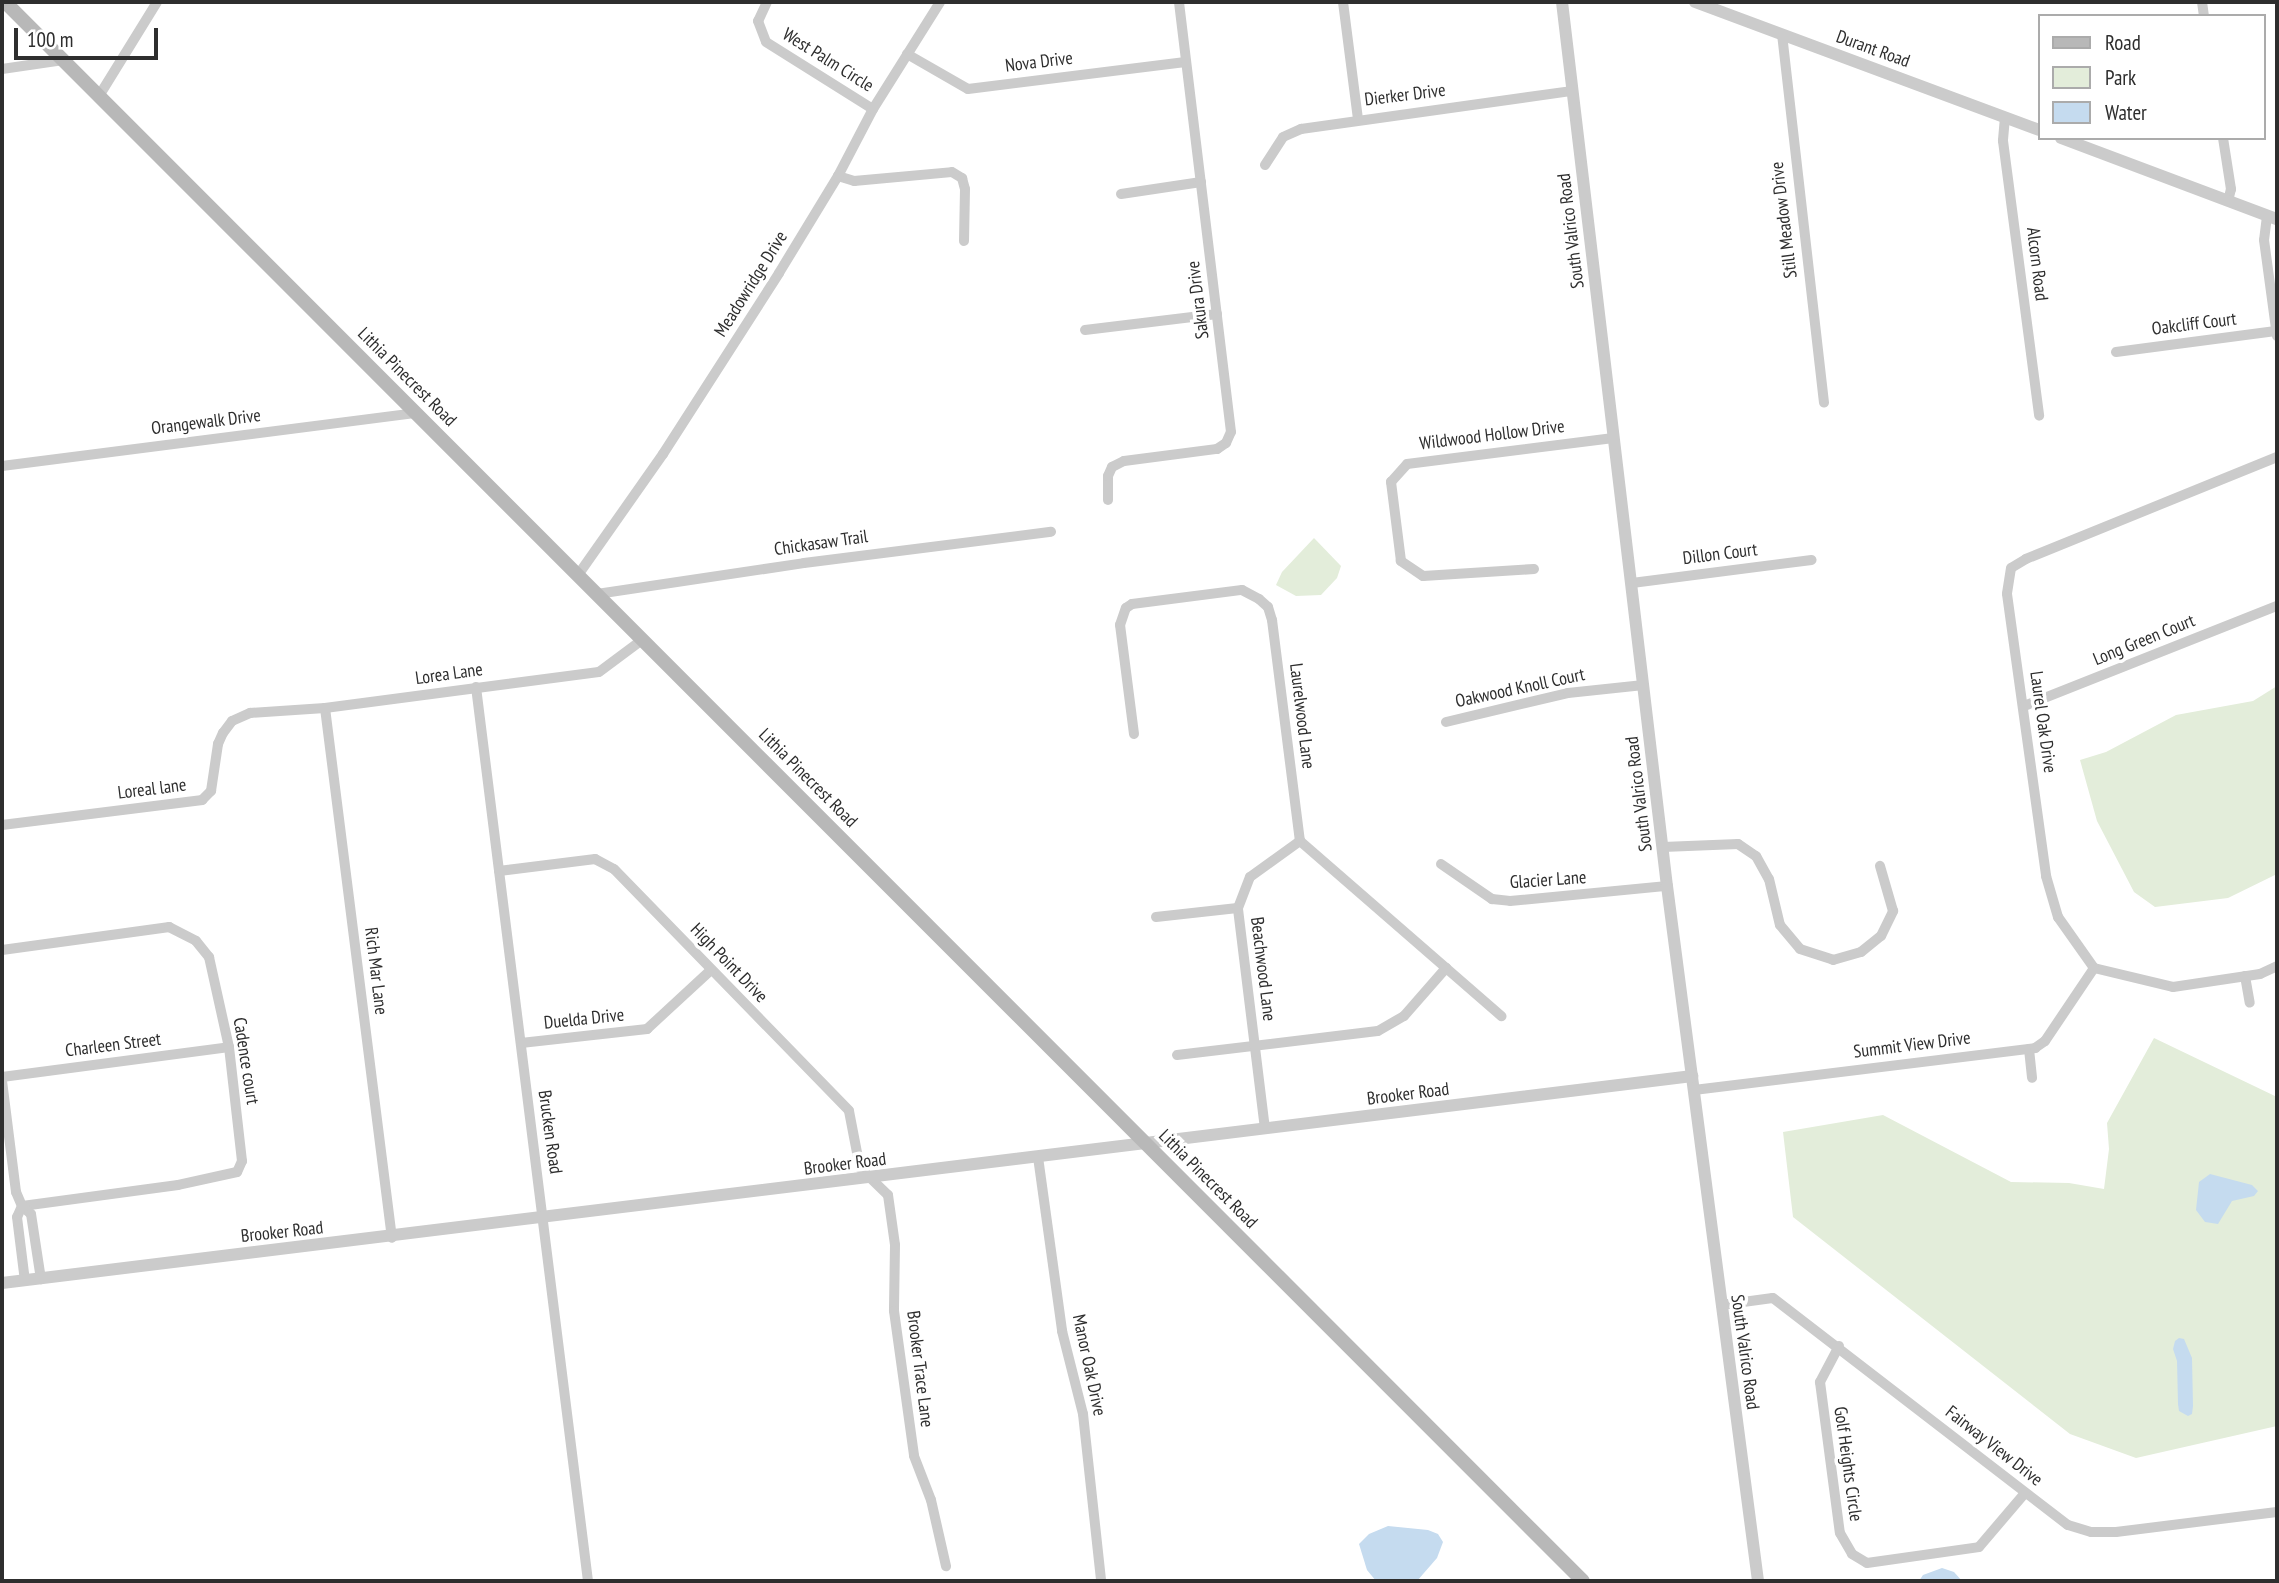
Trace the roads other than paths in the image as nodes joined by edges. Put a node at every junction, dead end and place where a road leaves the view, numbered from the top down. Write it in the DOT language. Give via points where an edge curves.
graph roads {
  1 [pos="5,2"];
  2 [pos="157,2"];
  3 [pos="767,2"];
  4 [pos="940,2"];
  5 [pos="1179,2"];
  6 [pos="1343,2"];
  7 [pos="1562,2"];
  8 [pos="1695,2"];
  9 [pos="1782,34"];
  10 [pos="907,54"];
  11 [pos="63,61"];
  12 [pos="1185,62"];
  13 [pos="2,69"];
  14 [pos="1572,91"];
  15 [pos="99,96"];
  16 [pos="873,109"];
  17 [pos="2006,117"];
  18 [pos="1358,119"];
  19 [pos="2038,130"];
  20 [pos="2066,140"];
  21 [pos="2223,140"];
  22 [pos="1265,164"];
  23 [pos="838,176"];
  24 [pos="1201,182"];
  25 [pos="1121,194"];
  26 [pos="2228,201"];
  27 [pos="2272,218"];
  28 [pos="964,241"];
  29 [pos="1217,314"];
  30 [pos="1085,330"];
  31 [pos="2276,331"];
  32 [pos="2277,336"];
  33 [pos="2116,352"];
  34 [pos="1824,403"];
  35 [pos="415,412"];
  36 [pos="2039,416"];
  37 [pos="1613,438"];
  38 [pos="2277,457"];
  39 [pos="2,466"];
  40 [pos="1108,500"];
  41 [pos="1051,532"];
  42 [pos="1812,561"];
  43 [pos="1534,569"];
  44 [pos="578,575"];
  45 [pos="1632,583"];
  46 [pos="597,594"];
  47 [pos="2277,606"];
  48 [pos="642,640"];
  49 [pos="1644,685"];
  50 [pos="477,687"];
  51 [pos="2024,706"];
  52 [pos="325,708"];
  53 [pos="250,713"];
  54 [pos="1446,722"];
  55 [pos="1134,734"];
  56 [pos="2,825"];
  57 [pos="1300,841"];
  58 [pos="1663,847"];
  59 [pos="1441,864"];
  60 [pos="1880,866"];
  61 [pos="499,871"];
  62 [pos="1667,886"];
  63 [pos="1238,908"];
  64 [pos="1156,917"];
  65 [pos="2,950"];
  66 [pos="2277,966"];
  67 [pos="1446,968"];
  68 [pos="2094,968"];
  69 [pos="711,970"];
  70 [pos="2245,976"];
  71 [pos="2250,1003"];
  72 [pos="1501,1016"];
  73 [pos="521,1043"];
  74 [pos="229,1047"];
  75 [pos="1255,1047"];
  76 [pos="2029,1049"];
  77 [pos="1177,1055"];
  78 [pos="1692,1076"];
  79 [pos="2032,1078"];
  80 [pos="2,1079"];
  81 [pos="1694,1090"];
  82 [pos="1265,1129"];
  83 [pos="1146,1144"];
  84 [pos="1038,1157"];
  85 [pos="873,1178"];
  86 [pos="22,1206"];
  87 [pos="544,1219"];
  88 [pos="392,1238"];
  89 [pos="34,1239"];
  90 [pos="20,1241"];
  91 [pos="41,1279"];
  92 [pos="25,1281"];
  93 [pos="2,1283"];
  94 [pos="1721,1305"];
  95 [pos="1839,1346"];
  96 [pos="2025,1493"];
  97 [pos="2277,1512"];
  98 [pos="946,1566"];
  99 [pos="588,1581"];
  100 [pos="1101,1581"];
  101 [pos="1583,1581"];
  102 [pos="1758,1581"];
  1 -- 11 [label="main road, Lithia Pinecrest Road"];
  2 -- 15 [label="street"];
  3 -- 16 [label="street, West Palm Circle" via="758,21 766,42"];
  4 -- 10 [label="street, Meadowridge Drive"];
  5 -- 12 [label="street, Sakura Drive"];
  6 -- 18 [label="street, Dierker Drive"];
  7 -- 14 [label="street, South Valrico Road"];
  8 -- 9 [label="street, Durant Road"];
  9 -- 17 [label="street, Durant Road"];
  9 -- 34 [label="street, Still Meadow Drive"];
  10 -- 12 [label="street, Nova Drive" via="968,89"];
  10 -- 16 [label="street, Meadowridge Drive"];
  11 -- 13 [label="street"];
  11 -- 15 [label="main road, Lithia Pinecrest Road"];
  12 -- 24 [label="street, Sakura Drive"];
  14 -- 18 [label="street, Dierker Drive"];
  14 -- 37 [label="street, South Valrico Road"];
  15 -- 35 [label="main road, Lithia Pinecrest Road"];
  16 -- 23 [label="street, Meadowridge Drive"];
  17 -- 19 [label="street, Durant Road"];
  17 -- 36 [label="street, Alcorn Road" via="2003,141"];
  18 -- 22 [label="street" via="1301,129 1283,137"];
  20 -- 26 [label="street"];
  21 -- 26 [label="street" via="2231,189"];
  23 -- 28 [label="street" via="853,181 952,172 962,178 965,189"];
  23 -- 44 [label="street, Meadowridge Drive" via="663,454"];
  24 -- 25 [label="street"];
  24 -- 29 [label="street, Sakura Drive"];
  26 -- 27 [label="street"];
  27 -- 31 [label="street" via="2264,240"];
  29 -- 30 [label="street"];
  29 -- 40 [label="street, Sakura Drive" via="1231,432 1226,443 1217,449 1124,461 1112,467 1108,476"];
  31 -- 32 [label="street"];
  31 -- 33 [label="street, Oakcliff Court"];
  35 -- 39 [label="street, Orangewalk Drive"];
  35 -- 44 [label="main road, Lithia Pinecrest Road"];
  37 -- 43 [label="street, Wildwood Hollow Drive" via="1407,464 1391,482 1401,561 1423,576"];
  37 -- 45 [label="street, South Valrico Road"];
  38 -- 51 [label="street, Laurel Oak Drive" via="2011,568 2007,594"];
  41 -- 46 [label="street, Chickasaw Trail"];
  42 -- 45 [label="street, Dillon Court"];
  44 -- 46 [label="main road, Lithia Pinecrest Road"];
  45 -- 49 [label="street, South Valrico Road"];
  46 -- 48 [label="main road, Lithia Pinecrest Road"];
  47 -- 51 [label="street, Long Green Court"];
  48 -- 50 [label="street, Lorea Lane" via="599,672"];
  48 -- 83 [label="main road, Lithia Pinecrest Road"];
  49 -- 54 [label="street, Oakwood Knoll Court" via="1568,692"];
  49 -- 58 [label="street, South Valrico Road"];
  50 -- 52 [label="street, Lorea Lane"];
  50 -- 61 [label="street, Brucken Road"];
  51 -- 68 [label="street, Laurel Oak Drive" via="2046,876 2058,917"];
  52 -- 53 [label="street, Lorea Lane"];
  52 -- 88 [label="street, Rich Mar Lane"];
  53 -- 56 [label="street, Loreal lane" via="232,721 223,733 211,791 202,800"];
  55 -- 57 [label="street, Laurelwood Lane" via="1120,625 1126,608 1242,590 1254,596 1268,607 1272,620"];
  57 -- 63 [label="street, Beachwood Lane" via="1250,877"];
  57 -- 67 [label="street"];
  58 -- 60 [label="street" via="1738,844 1756,856 1769,879 1780,925 1800,949 1832,960 1861,952 1881,936 1894,911"];
  58 -- 62 [label="street, South Valrico Road"];
  59 -- 62 [label="street, Glacier Lane" via="1492,899 1510,901"];
  61 -- 69 [label="street, High Point Drive" via="595,859 614,869"];
  61 -- 73 [label="street, Brucken Road"];
  62 -- 78 [label="street, South Valrico Road"];
  63 -- 64 [label="street"];
  63 -- 75 [label="street, Beachwood Lane"];
  65 -- 74 [label="street, Cadence court" via="169,927 196,941 209,957"];
  66 -- 70 [label="street"];
  67 -- 72 [label="street"];
  67 -- 75 [label="street" via="1404,1016 1378,1031"];
  68 -- 70 [label="street" via="2173,986"];
  68 -- 76 [label="street" via="2045,1041"];
  69 -- 73 [label="street, Duelda Drive" via="647,1029"];
  69 -- 85 [label="street, High Point Drive" via="849,1111 860,1168"];
  70 -- 71 [label="street"];
  73 -- 87 [label="street, Brucken Road"];
  74 -- 80 [label="street, Charleen Street"];
  74 -- 86 [label="street, Cadence court" via="242,1161 237,1172"];
  75 -- 77 [label="street"];
  75 -- 82 [label="street, Beachwood Lane"];
  76 -- 79 [label="street"];
  76 -- 81 [label="street, Summit View Drive"];
  78 -- 81 [label="street, South Valrico Road"];
  78 -- 82 [label="street, Brooker Road"];
  80 -- 86 [label="street" via="16,1192"];
  81 -- 94 [label="street, South Valrico Road"];
  82 -- 83 [label="street, Brooker Road"];
  83 -- 84 [label="street, Brooker Road"];
  83 -- 101 [label="main road, Lithia Pinecrest Road"];
  84 -- 85 [label="street, Brooker Road"];
  84 -- 100 [label="street, Manor Oak Drive" via="1062,1331 1083,1414"];
  85 -- 87 [label="street, Brooker Road"];
  85 -- 98 [label="street, Brooker Trace Lane" via="888,1195 895,1245 894,1311 914,1456 931,1500"];
  86 -- 89 [label="street" via="31,1214"];
  86 -- 90 [label="street" via="17,1217"];
  87 -- 88 [label="street, Brooker Road"];
  87 -- 99 [label="street, Brucken Road"];
  88 -- 91 [label="street, Brooker Road"];
  89 -- 90 [label="street"];
  89 -- 91 [label="street"];
  90 -- 92 [label="street"];
  91 -- 92 [label="street, Brooker Road"];
  92 -- 93 [label="street, Brooker Road"];
  94 -- 95 [label="street, Fairway View Drive" via="1773,1298"];
  94 -- 102 [label="street, South Valrico Road"];
  95 -- 96 [label="street, Fairway View Drive"];
  95 -- 96 [label="street, Golf Heights Circle" via="1820,1382 1840,1533 1852,1554 1867,1563 1979,1547"];
  96 -- 97 [label="street, Fairway View Drive" via="2068,1525 2091,1532"];
}
